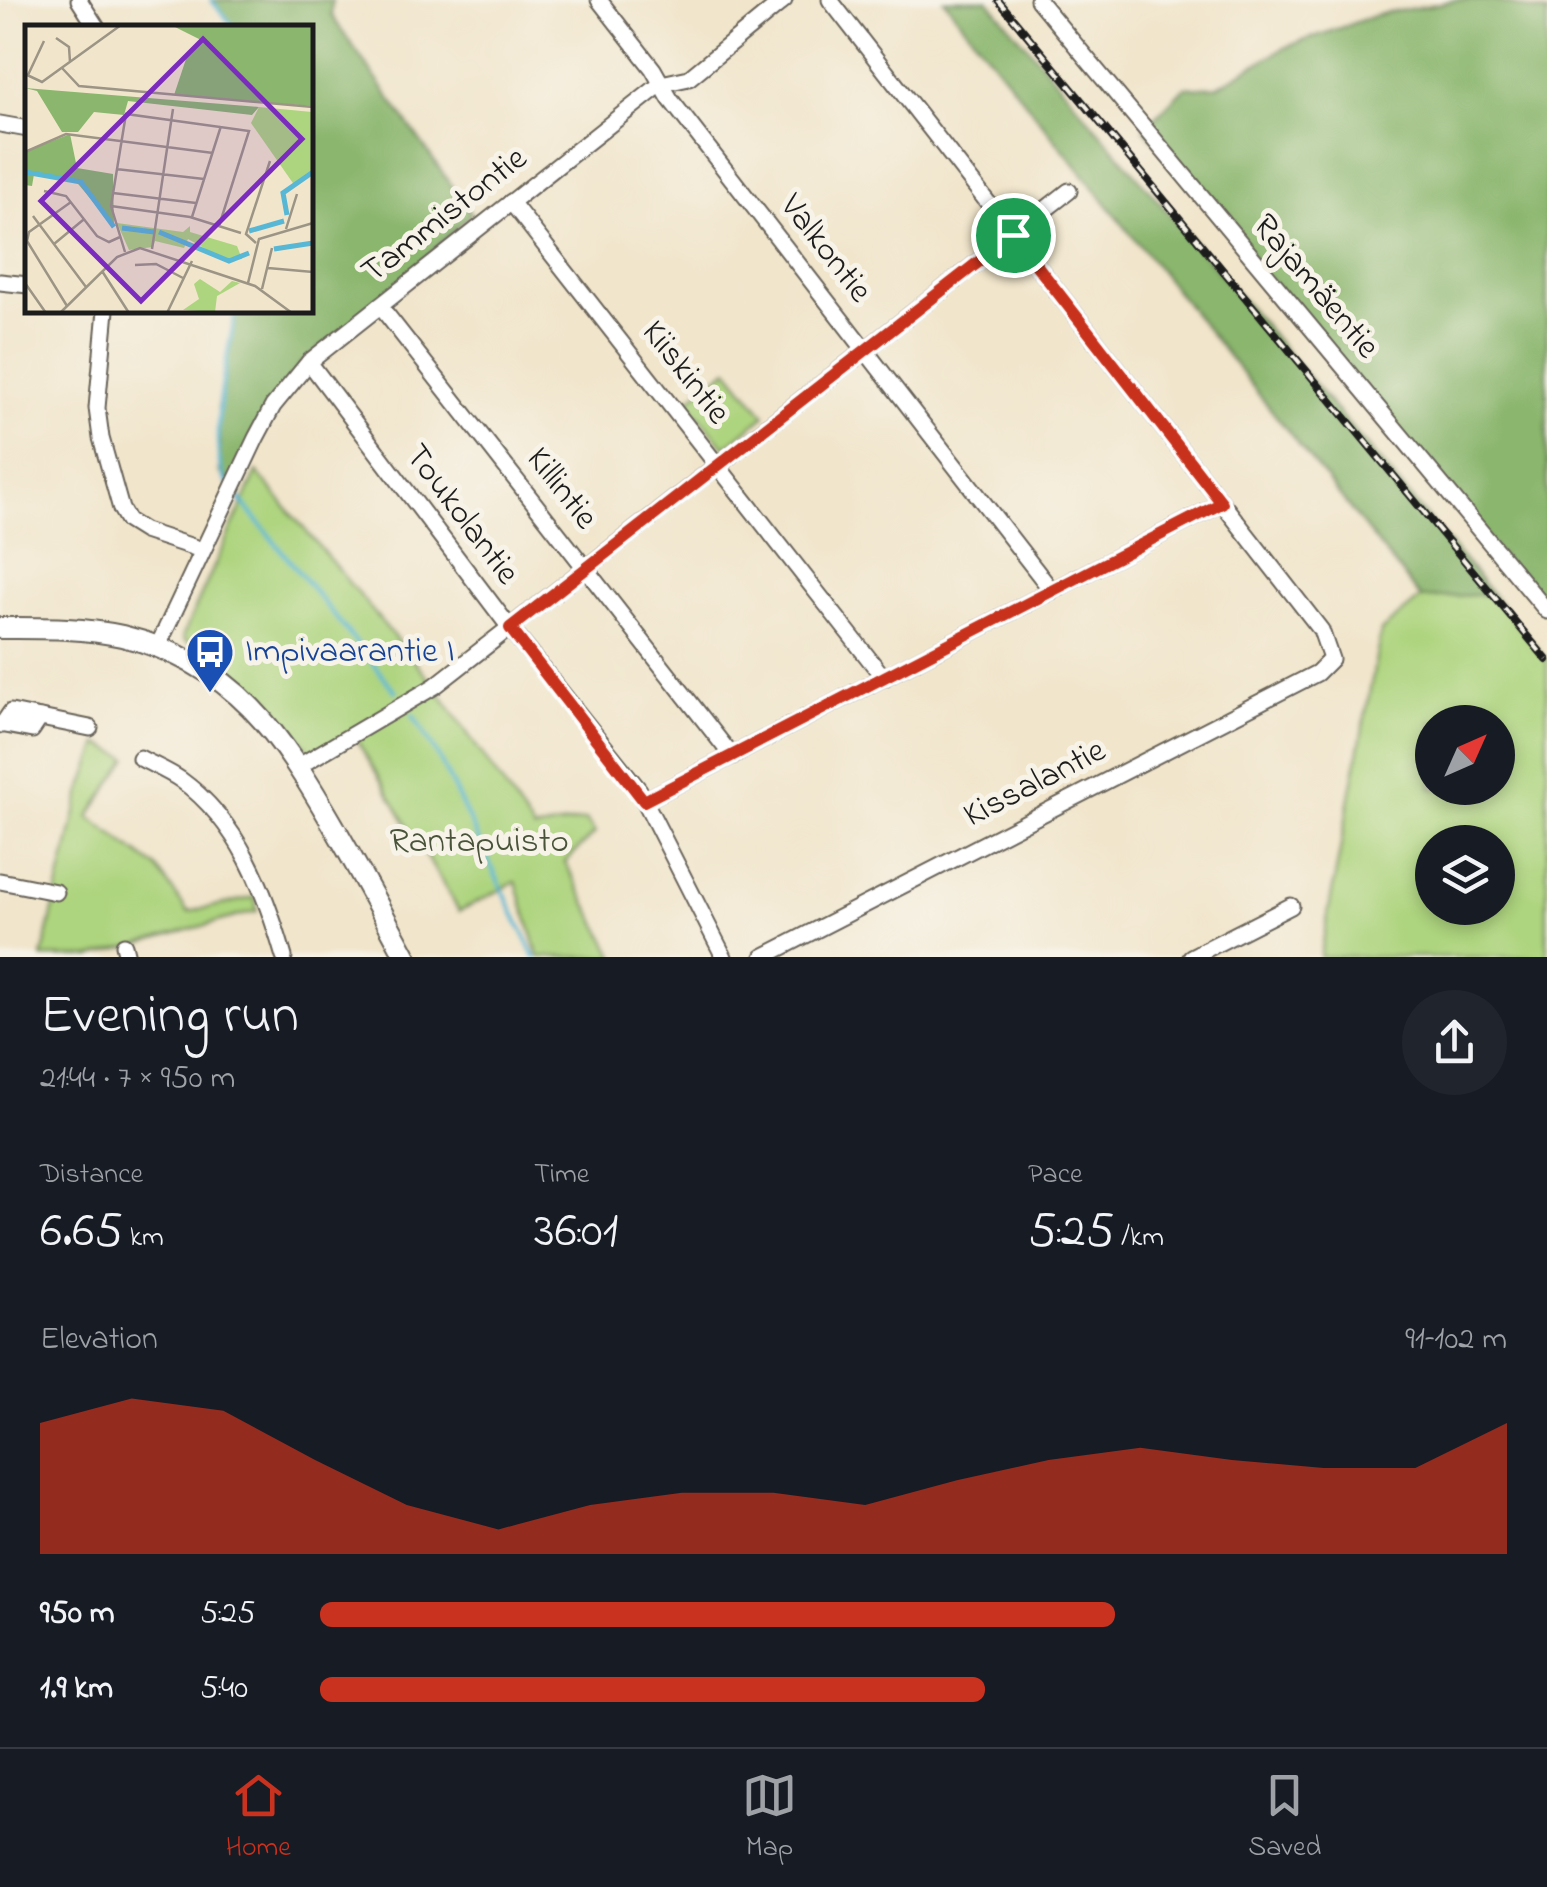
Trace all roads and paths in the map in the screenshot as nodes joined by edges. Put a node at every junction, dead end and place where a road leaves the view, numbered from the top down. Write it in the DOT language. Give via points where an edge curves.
graph roads {
  1 [pos="78,0"];
  2 [pos="599,0"];
  3 [pos="784,0"];
  4 [pos="830,0"];
  5 [pos="1038,0"];
  6 [pos="95,25"];
  7 [pos="661,84"];
  8 [pos="0,124"];
  9 [pos="25,128"];
  10 [pos="1069,191"];
  11 [pos="512,202"];
  12 [pos="1013,235"];
  13 [pos="0,282"];
  14 [pos="25,285"];
  15 [pos="380,306"];
  16 [pos="106,312"];
  17 [pos="866,351"];
  18 [pos="309,362"];
  19 [pos="720,466"];
  20 [pos="1222,503"];
  21 [pos="202,550"];
  22 [pos="586,569"];
  23 [pos="1052,590"];
  24 [pos="1547,611"];
  25 [pos="0,628"];
  26 [pos="510,628"];
  27 [pos="157,648"];
  28 [pos="884,678"];
  29 [pos="1,724"];
  30 [pos="90,728"];
  31 [pos="732,756"];
  32 [pos="140,758"];
  33 [pos="299,766"];
  34 [pos="644,801"];
  35 [pos="2,886"];
  36 [pos="56,892"];
  37 [pos="1291,906"];
  38 [pos="1208,953"];
  39 [pos="284,957"];
  40 [pos="406,957"];
  41 [pos="724,957"];
  42 [pos="763,957"];
  43 [pos="1190,957"];
  1 -- 6 [label="street"];
  2 -- 7 [label="street, Valkontie"];
  3 -- 7 [label="street, Tammistontie" via="689,78"];
  4 -- 12 [label="street"];
  5 -- 24 [label="street, Rajamäentie"];
  7 -- 11 [label="street, Tammistontie"];
  7 -- 17 [label="street, Valkontie"];
  8 -- 9 [label="street"];
  10 -- 12 [label="street"];
  11 -- 15 [label="street, Tammistontie"];
  11 -- 19 [label="street, Kiiskintie"];
  12 -- 17 [label="street"];
  12 -- 20 [label="street"];
  13 -- 14 [label="street"];
  15 -- 18 [label="street, Tammistontie"];
  15 -- 22 [label="street, Killintie"];
  16 -- 21 [label="street" via="96,408 121,510 144,531"];
  17 -- 19 [label="street"];
  17 -- 23 [label="street, Valkontie"];
  18 -- 21 [label="street, Tammistontie" via="274,406"];
  18 -- 26 [label="street, Toukolantie"];
  19 -- 22 [label="street"];
  19 -- 28 [label="street, Kiiskintie"];
  20 -- 23 [label="street"];
  20 -- 42 [label="street, Kissalantie" via="1328,642 1331,659 1318,674"];
  21 -- 27 [label="street, Tammistontie"];
  22 -- 26 [label="street"];
  22 -- 31 [label="street, Killintie"];
  23 -- 28 [label="street"];
  25 -- 27 [label="street" via="91,631"];
  26 -- 33 [label="street" via="435,686"];
  26 -- 34 [label="street, Toukolantie"];
  27 -- 33 [label="street" via="204,670 248,703"];
  28 -- 31 [label="street"];
  29 -- 30 [label="street" via="11,712"];
  31 -- 34 [label="street"];
  32 -- 39 [label="street" via="180,779 226,824 261,887"];
  33 -- 40 [label="street"];
  34 -- 41 [label="street, Toukolantie"];
  35 -- 36 [label="street"];
  37 -- 38 [label="street"];
  38 -- 43 [label="street"];
}
